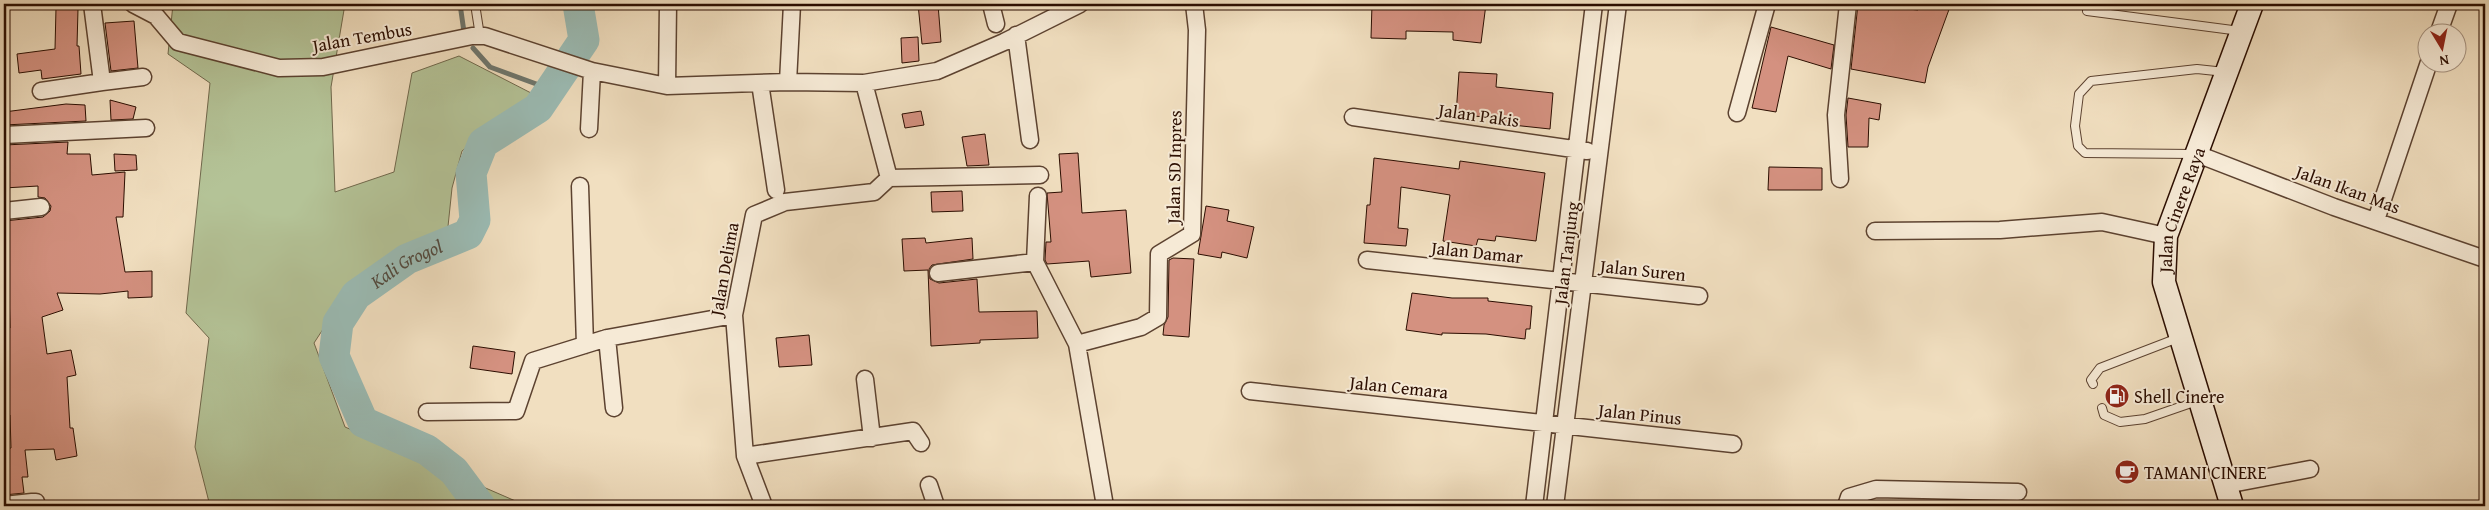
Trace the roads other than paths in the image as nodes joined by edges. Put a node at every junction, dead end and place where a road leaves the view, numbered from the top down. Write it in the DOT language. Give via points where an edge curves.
graph roads {
  1 [pos="92,4"];
  2 [pos="133,4"];
  3 [pos="475,4"];
  4 [pos="668,4"];
  5 [pos="792,4"];
  6 [pos="991,4"];
  7 [pos="1080,4"];
  8 [pos="1194,4"];
  9 [pos="1594,4"];
  10 [pos="1618,4"];
  11 [pos="1767,4"];
  12 [pos="1848,4"];
  13 [pos="2252,4"];
  14 [pos="2449,4"];
  15 [pos="2087,11"];
  16 [pos="2443,22"];
  17 [pos="996,24"];
  18 [pos="2242,31"];
  19 [pos="798,34"];
  20 [pos="1016,35"];
  21 [pos="480,36"];
  22 [pos="587,69"];
  23 [pos="2227,72"];
  24 [pos="2426,72"];
  25 [pos="143,77"];
  26 [pos="788,77"];
  27 [pos="102,82"];
  28 [pos="760,83"];
  29 [pos="864,84"];
  30 [pos="667,86"];
  31 [pos="42,92"];
  32 [pos="1737,113"];
  33 [pos="1353,117"];
  34 [pos="146,128"];
  35 [pos="589,129"];
  36 [pos="4,135"];
  37 [pos="1030,140"];
  38 [pos="1576,150"];
  39 [pos="1599,153"];
  40 [pos="2197,154"];
  41 [pos="1040,174"];
  42 [pos="888,178"];
  43 [pos="1840,179"];
  44 [pos="580,186"];
  45 [pos="776,190"];
  46 [pos="1038,196"];
  47 [pos="41,207"];
  48 [pos="4,211"];
  49 [pos="2376,220"];
  50 [pos="1875,231"];
  51 [pos="2166,236"];
  52 [pos="2485,259"];
  53 [pos="1367,260"];
  54 [pos="1035,262"];
  55 [pos="938,273"];
  56 [pos="1561,281"];
  57 [pos="1583,283"];
  58 [pos="1699,296"];
  59 [pos="734,315"];
  60 [pos="607,338"];
  61 [pos="2180,338"];
  62 [pos="1077,344"];
  63 [pos="585,345"];
  64 [pos="866,379"];
  65 [pos="2093,384"];
  66 [pos="1250,391"];
  67 [pos="2199,401"];
  68 [pos="614,408"];
  69 [pos="2102,408"];
  70 [pos="427,412"];
  71 [pos="1544,424"];
  72 [pos="1565,426"];
  73 [pos="872,438"];
  74 [pos="921,443"];
  75 [pos="1732,444"];
  76 [pos="745,456"];
  77 [pos="2310,469"];
  78 [pos="929,485"];
  79 [pos="2018,492"];
  80 [pos="2229,496"];
  81 [pos="4,505"];
  82 [pos="37,506"];
  83 [pos="764,506"];
  84 [pos="936,506"];
  85 [pos="1105,506"];
  86 [pos="1534,506"];
  87 [pos="1555,506"];
  88 [pos="1846,506"];
  1 -- 27 [label="street"];
  2 -- 21 [label="street, Jalan Tembus" via="157,12 178,42 279,68 323,67"];
  3 -- 21 [label="lane"];
  4 -- 30 [label="street"];
  5 -- 26 [label="street"];
  6 -- 17 [label="street"];
  7 -- 20 [label="street, Jalan Tembus"];
  8 -- 62 [label="street, Jalan SD Inpres" via="1197,30 1192,234 1159,254 1158,317 1141,327"];
  9 -- 38 [label="street, Jalan Tanjung"];
  10 -- 39 [label="street, Jalan Tanjung"];
  11 -- 32 [label="street"];
  12 -- 43 [label="street" via="1836,115"];
  13 -- 18 [label="main road, Jalan Cinere Raya"];
  14 -- 16 [label="street"];
  15 -- 18 [label="lane"];
  18 -- 23 [label="main road, Jalan Cinere Raya"];
  19 -- 26 [label="lane" via="796,66"];
  20 -- 29 [label="street, Jalan Tembus" via="937,71"];
  20 -- 37 [label="street"];
  21 -- 22 [label="street, Jalan Tembus"];
  22 -- 30 [label="street, Jalan Tembus"];
  22 -- 35 [label="street"];
  23 -- 40 [label="main road, Jalan Cinere Raya"];
  23 -- 40 [label="lane" via="2197,69 2092,82 2079,94 2075,126 2078,146 2085,153"];
  24 -- 49 [label="street"];
  25 -- 27 [label="street"];
  26 -- 28 [label="street, Jalan Tembus"];
  26 -- 29 [label="street, Jalan Tembus"];
  27 -- 31 [label="street"];
  28 -- 30 [label="street, Jalan Tembus"];
  28 -- 45 [label="street"];
  29 -- 42 [label="street"];
  33 -- 38 [label="street, Jalan Pakis"];
  34 -- 36 [label="street"];
  38 -- 39 [label="street, Jalan Pakis"];
  38 -- 56 [label="street, Jalan Tanjung"];
  39 -- 57 [label="street, Jalan Tanjung"];
  40 -- 49 [label="street, Jalan Ikan Mas"];
  40 -- 51 [label="main road, Jalan Cinere Raya"];
  41 -- 42 [label="street"];
  42 -- 59 [label="street, Jalan Delima" via="874,192 785,202 754,215"];
  44 -- 63 [label="street"];
  46 -- 54 [label="street"];
  47 -- 48 [label="street"];
  49 -- 52 [label="street, Jalan Ikan Mas"];
  50 -- 51 [label="street" via="2000,230 2102,222"];
  51 -- 61 [label="main road, Jalan Cinere Raya" via="2164,282"];
  53 -- 56 [label="street, Jalan Damar"];
  54 -- 55 [label="street"];
  54 -- 62 [label="street"];
  56 -- 57 [label="street, Jalan Damar"];
  56 -- 71 [label="street, Jalan Tanjung"];
  57 -- 58 [label="street, Jalan Suren"];
  57 -- 72 [label="street, Jalan Tanjung"];
  59 -- 60 [label="street"];
  59 -- 76 [label="street, Jalan Delima"];
  60 -- 63 [label="street"];
  60 -- 68 [label="street"];
  61 -- 65 [label="lane" via="2100,368 2091,380"];
  61 -- 67 [label="main road, Jalan Cinere Raya"];
  62 -- 85 [label="street"];
  63 -- 70 [label="street" via="533,361 516,411"];
  64 -- 73 [label="street"];
  66 -- 71 [label="street, Jalan Cemara"];
  67 -- 69 [label="lane" via="2145,418 2120,422 2104,415"];
  67 -- 80 [label="main road, Jalan Cinere Raya"];
  71 -- 72 [label="street, Jalan Pinus"];
  71 -- 86 [label="street, Jalan Tanjung"];
  72 -- 75 [label="street, Jalan Pinus"];
  72 -- 87 [label="street, Jalan Tanjung"];
  73 -- 74 [label="street" via="913,431"];
  73 -- 76 [label="street"];
  76 -- 83 [label="street, Jalan Delima"];
  77 -- 80 [label="street"];
  78 -- 84 [label="street"];
  79 -- 88 [label="street" via="1876,489 1849,497"];
  81 -- 82 [label="street" via="36,502"];
}
